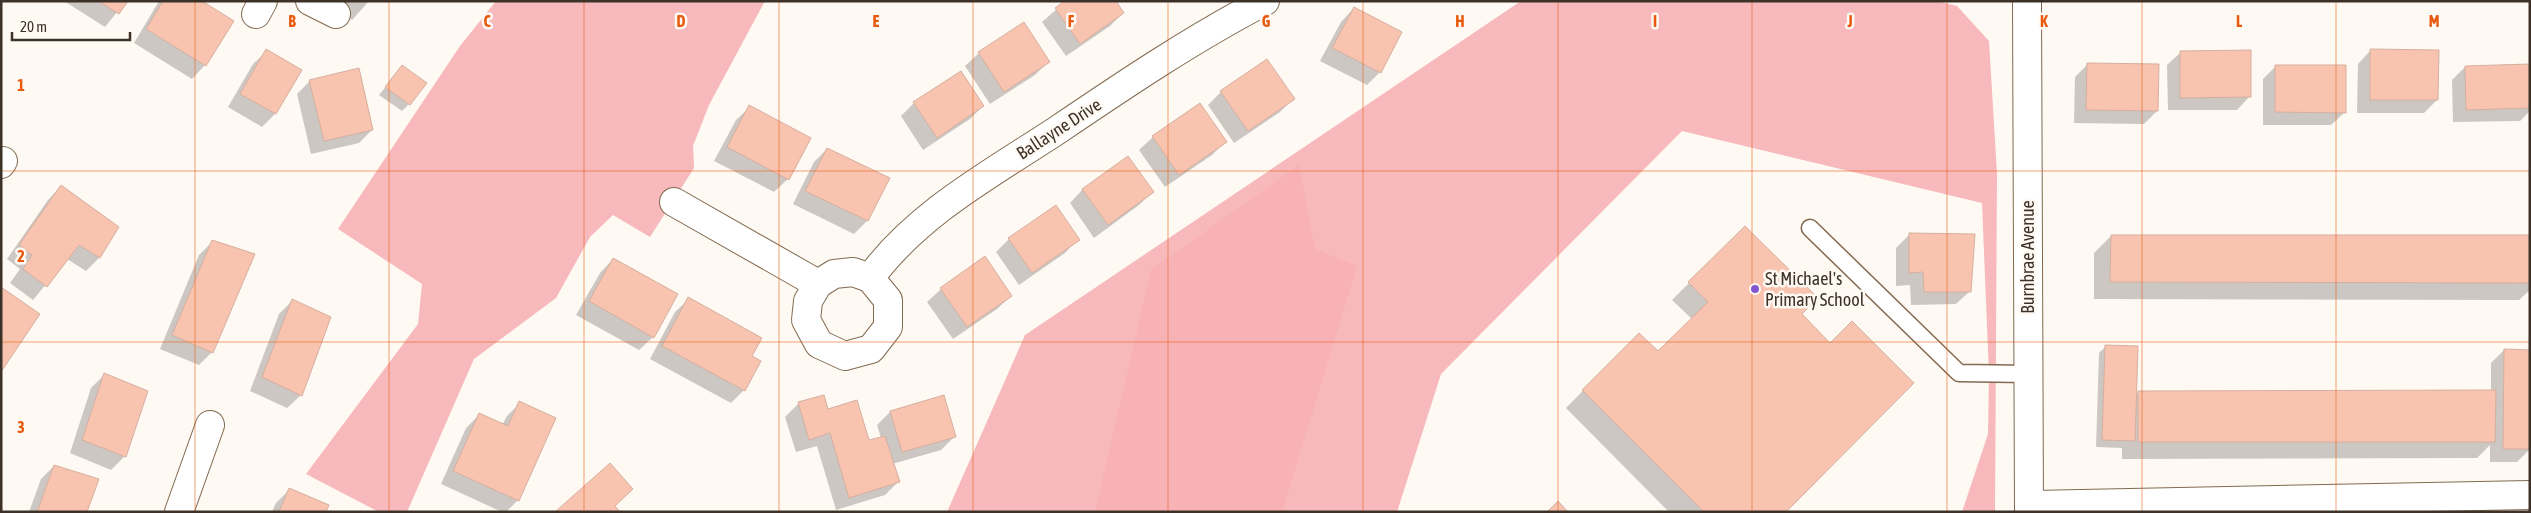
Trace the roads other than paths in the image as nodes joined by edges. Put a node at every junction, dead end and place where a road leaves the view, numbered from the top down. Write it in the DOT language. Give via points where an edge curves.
graph roads {
  1 [pos="310,1"];
  2 [pos="2028,1"];
  3 [pos="1262,2"];
  4 [pos="336,14"];
  5 [pos="674,202"];
  6 [pos="1810,228"];
  7 [pos="870,278"];
  8 [pos="818,284"];
  9 [pos="2029,374"];
  10 [pos="210,425"];
  11 [pos="2530,495"];
  12 [pos="2029,509"];
  13 [pos="179,512"];
  1 -- 4 [label="street"];
  2 -- 9 [label="street, Burnbrae Avenue"];
  3 -- 7 [label="street, Ballayne Drive" via="1173,54 934,211 890,252"];
  5 -- 8 [label="street"];
  6 -- 9 [label="lane" via="1960,373"];
  7 -- 8 [label="street" via="853,272 834,274"];
  7 -- 8 [label="street" via="888,300 888,326 871,348 845,356 820,344 806,320 808,301"];
  9 -- 12 [label="street, Burnbrae Avenue"];
  10 -- 13 [label="street"];
  11 -- 12 [label="street"];
}
